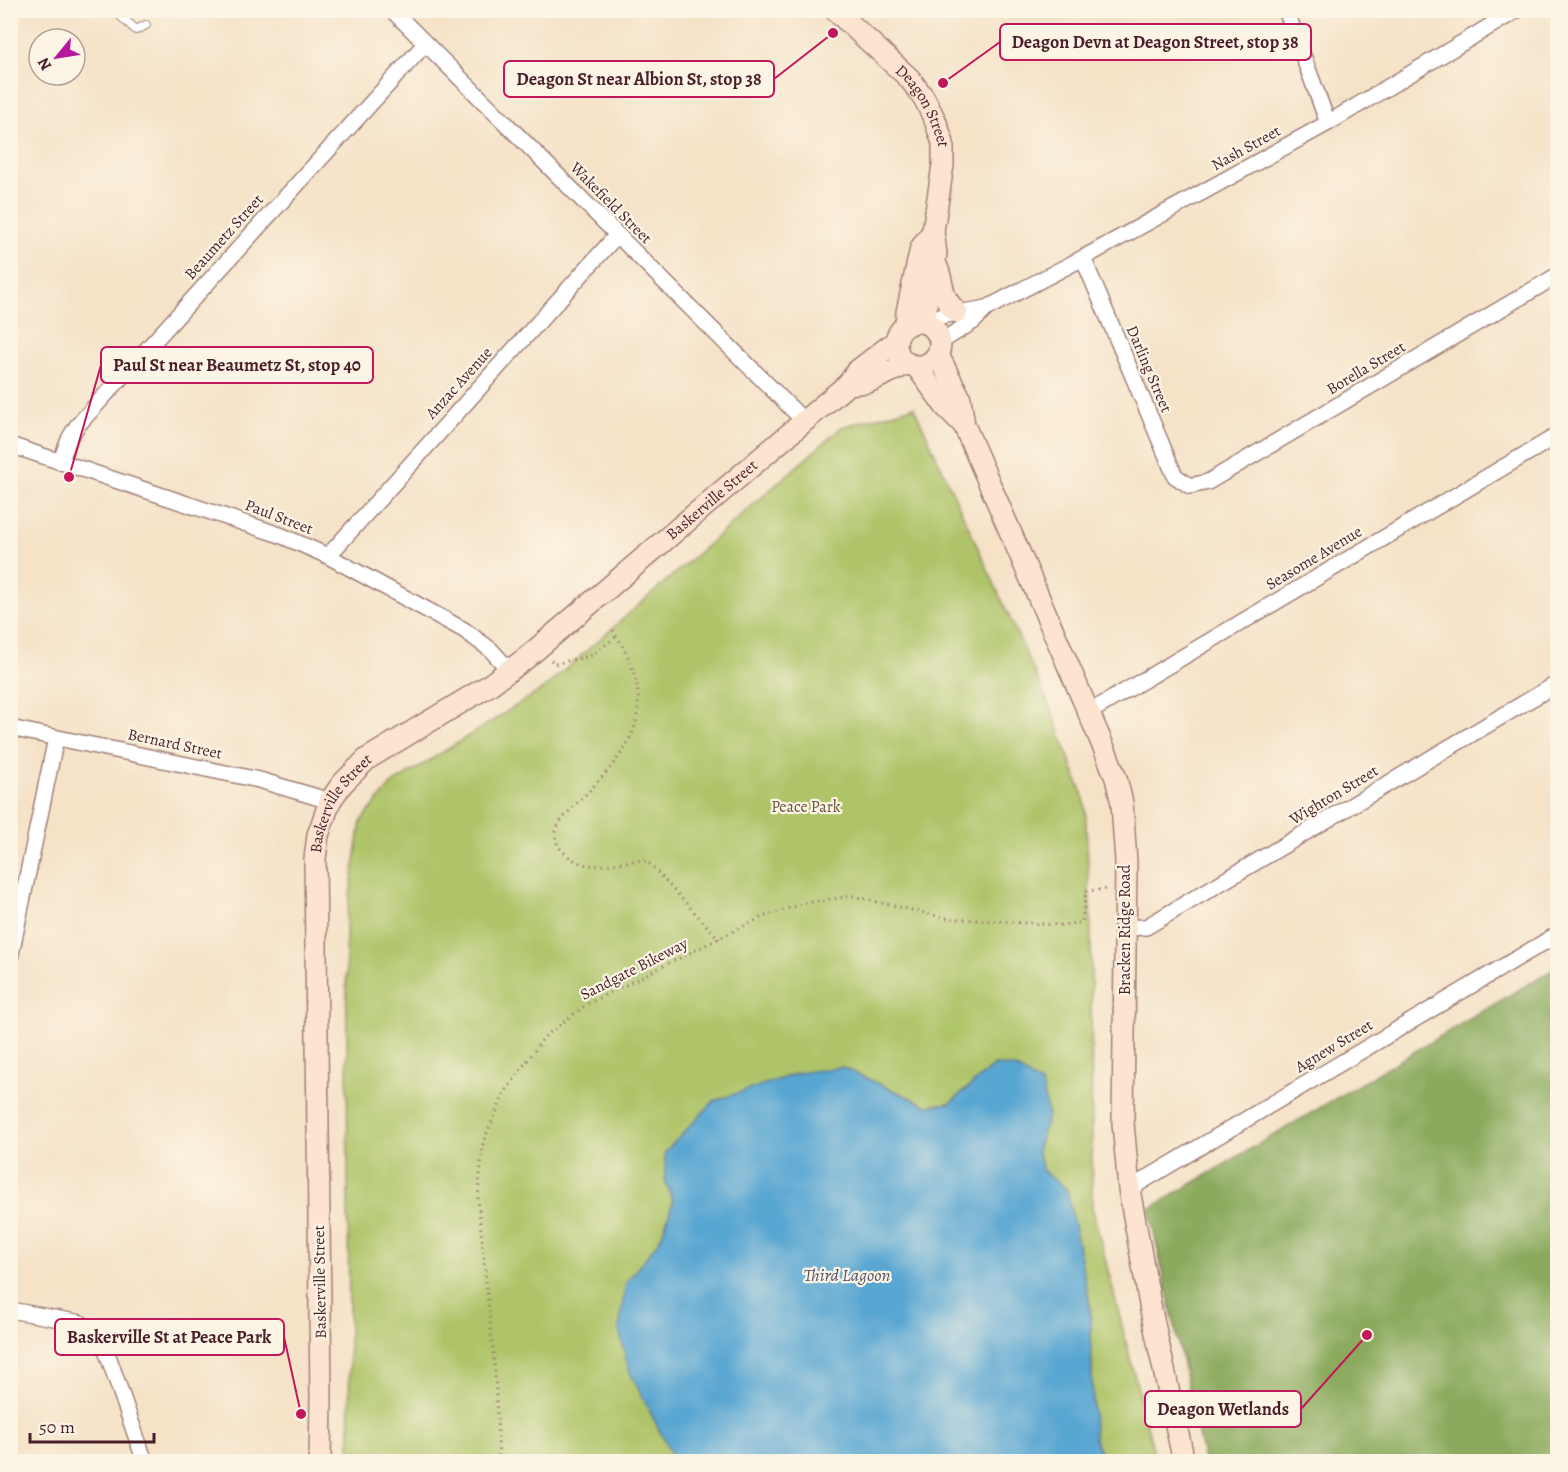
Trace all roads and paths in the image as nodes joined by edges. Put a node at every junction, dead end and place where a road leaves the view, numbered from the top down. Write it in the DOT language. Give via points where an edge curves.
graph roads {
  1 [pos="114,10"];
  2 [pos="392,10"];
  3 [pos="835,10"];
  4 [pos="1286,10"];
  5 [pos="1517,10"];
  6 [pos="146,26"];
  7 [pos="425,44"];
  8 [pos="1328,123"];
  9 [pos="933,231"];
  10 [pos="618,235"];
  11 [pos="1083,258"];
  12 [pos="934,262"];
  13 [pos="1557,275"];
  14 [pos="987,308"];
  15 [pos="957,312"];
  16 [pos="913,328"];
  17 [pos="939,348"];
  18 [pos="912,365"];
  19 [pos="848,384"];
  20 [pos="804,421"];
  21 [pos="964,425"];
  22 [pos="1557,435"];
  23 [pos="10,445"];
  24 [pos="60,462"];
  25 [pos="1190,486"];
  26 [pos="328,556"];
  27 [pos="613,630"];
  28 [pos="617,636"];
  29 [pos="550,658"];
  30 [pos="510,671"];
  31 [pos="1557,683"];
  32 [pos="1088,712"];
  33 [pos="10,728"];
  34 [pos="56,738"];
  35 [pos="330,801"];
  36 [pos="1109,889"];
  37 [pos="1125,928"];
  38 [pos="1557,934"];
  39 [pos="719,939"];
  40 [pos="10,959"];
  41 [pos="1129,1189"];
  42 [pos="10,1310"];
  43 [pos="146,1461"];
  44 [pos="320,1461"];
  45 [pos="499,1461"];
  46 [pos="1184,1461"];
  1 -- 6 [label="lane" via="136,30"];
  2 -- 7 [label="street, Wakefield Street"];
  3 -- 9 [label="main road, Deagon Street" via="909,78 935,120 943,143 943,165"];
  4 -- 8 [label="street"];
  5 -- 8 [label="street, Nash Street"];
  7 -- 10 [label="street, Wakefield Street"];
  7 -- 24 [label="street, Beaumetz Street" via="77,426"];
  8 -- 11 [label="street, Nash Street"];
  9 -- 12 [label="main road, Deagon Street"];
  9 -- 16 [label="main road, Deagon Street" via="921,248 907,312"];
  10 -- 20 [label="street, Wakefield Street"];
  10 -- 26 [label="street, Anzac Avenue"];
  11 -- 14 [label="street, Nash Street"];
  11 -- 25 [label="street, Darling Street" via="1175,476"];
  12 -- 15 [label="main road" via="947,303"];
  12 -- 16 [label="main road, Deagon Street"];
  13 -- 25 [label="street, Borella Street" via="1208,482"];
  14 -- 15 [label="street, Nash Street"];
  14 -- 17 [label="street, Nash Street"];
  15 -- 16 [label="street, Nash Street"];
  16 -- 17 [label="main road" via="936,330"];
  16 -- 18 [label="main road" via="898,354"];
  16 -- 19 [label="main road, Baskerville Street" via="857,371"];
  17 -- 18 [label="main road" via="929,364"];
  17 -- 21 [label="main road, Bracken Ridge Road" via="960,398"];
  18 -- 19 [label="main road, Baskerville Street" via="868,382"];
  18 -- 21 [label="main road, Bracken Ridge Road"];
  19 -- 20 [label="main road, Baskerville Street"];
  20 -- 30 [label="main road, Baskerville Street"];
  21 -- 32 [label="main road, Bracken Ridge Road"];
  22 -- 32 [label="street, Seasome Avenue"];
  23 -- 24 [label="street, Paul Street"];
  24 -- 26 [label="street, Paul Street" via="280,534"];
  26 -- 30 [label="street, Paul Street" via="464,630 491,650"];
  27 -- 28 [label="path"];
  28 -- 29 [label="path" via="590,656 554,664"];
  28 -- 39 [label="path" via="636,673 637,717 630,739 607,772 561,822 556,837 564,852 580,863 593,866 647,861"];
  30 -- 35 [label="main road, Baskerville Street" via="367,759"];
  31 -- 37 [label="street, Wighton Street" via="1146,927"];
  32 -- 37 [label="main road, Bracken Ridge Road" via="1116,778 1122,803"];
  33 -- 34 [label="street, Bernard Street"];
  34 -- 35 [label="street, Bernard Street" via="259,780"];
  34 -- 40 [label="street"];
  35 -- 44 [label="main road, Baskerville Street" via="318,835 315,859"];
  36 -- 39 [label="path, Sandgate Bikeway" via="1086,891 1082,922 1063,925 945,918 853,896 805,903 762,917"];
  37 -- 41 [label="main road, Bracken Ridge Road" via="1123,1123"];
  38 -- 41 [label="street, Agnew Street"];
  39 -- 45 [label="path, Sandgate Bikeway" via="587,1004 544,1037 505,1092 483,1142 478,1199 495,1372"];
  41 -- 46 [label="main road, Bracken Ridge Road"];
  42 -- 43 [label="street" via="81,1323 99,1337"];
}
